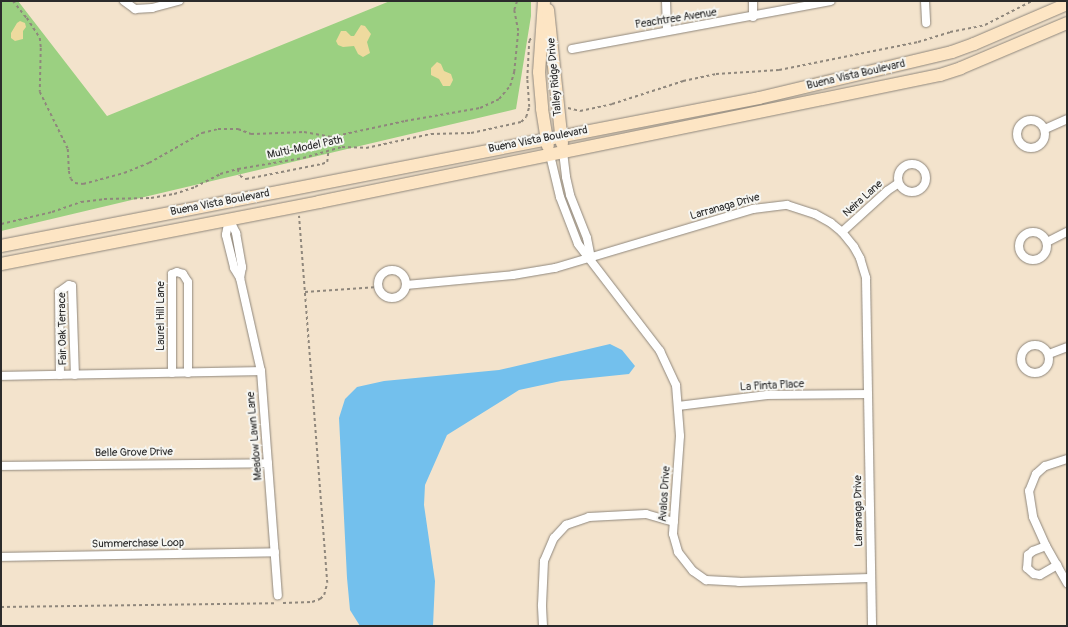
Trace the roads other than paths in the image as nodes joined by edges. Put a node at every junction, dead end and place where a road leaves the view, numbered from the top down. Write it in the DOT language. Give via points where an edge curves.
graph roads {
  1 [pos="124,1"];
  2 [pos="179,1"];
  3 [pos="545,1"];
  4 [pos="666,1"];
  5 [pos="753,1"];
  6 [pos="831,1"];
  7 [pos="925,1"];
  8 [pos="1067,4"];
  9 [pos="753,17"];
  10 [pos="926,23"];
  11 [pos="1067,23"];
  12 [pos="667,31"];
  13 [pos="572,48"];
  14 [pos="1067,119"];
  15 [pos="1044,129"];
  16 [pos="560,136"];
  17 [pos="547,139"];
  18 [pos="563,152"];
  19 [pos="550,155"];
  20 [pos="899,183"];
  21 [pos="225,202"];
  22 [pos="229,219"];
  23 [pos="842,232"];
  24 [pos="1067,232"];
  25 [pos="1047,242"];
  26 [pos="1,246"];
  27 [pos="591,259"];
  28 [pos="1,264"];
  29 [pos="406,285"];
  30 [pos="1067,346"];
  31 [pos="1049,354"];
  32 [pos="261,371"];
  33 [pos="188,372"];
  34 [pos="172,373"];
  35 [pos="60,375"];
  36 [pos="75,375"];
  37 [pos="1,376"];
  38 [pos="868,394"];
  39 [pos="678,406"];
  40 [pos="1067,459"];
  41 [pos="268,462"];
  42 [pos="1,466"];
  43 [pos="674,522"];
  44 [pos="1046,546"];
  45 [pos="275,552"];
  46 [pos="1,557"];
  47 [pos="1057,565"];
  48 [pos="870,578"];
  49 [pos="1067,583"];
  50 [pos="278,595"];
  51 [pos="543,626"];
  52 [pos="872,626"];
  1 -- 2 [label="street" via="135,9 152,8"];
  3 -- 16 [label="main road, Talley Ridge Drive" via="554,55"];
  3 -- 17 [label="main road, Talley Ridge Drive" via="539,72"];
  4 -- 12 [label="street"];
  5 -- 9 [label="street"];
  6 -- 9 [label="street, Peachtree Avenue"];
  7 -- 10 [label="street"];
  8 -- 16 [label="main road, Buena Vista Boulevard" via="974,44 933,57 759,98"];
  9 -- 12 [label="street, Peachtree Avenue"];
  11 -- 18 [label="main road, Buena Vista Boulevard" via="940,75"];
  12 -- 13 [label="street, Peachtree Avenue"];
  14 -- 15 [label="street"];
  16 -- 17 [label="main road, Buena Vista Boulevard"];
  16 -- 18 [label="main road, Talley Ridge Drive"];
  17 -- 19 [label="main road, Talley Ridge Drive"];
  17 -- 21 [label="main road, Buena Vista Boulevard"];
  18 -- 19 [label="main road, Buena Vista Boulevard"];
  18 -- 27 [label="street, Avalos Drive" via="567,183 587,238"];
  19 -- 22 [label="main road, Buena Vista Boulevard"];
  19 -- 27 [label="street, Avalos Drive" via="556,186 570,224 578,244"];
  20 -- 23 [label="street, Neira Lane"];
  21 -- 22 [label="main road"];
  21 -- 26 [label="main road, Buena Vista Boulevard"];
  22 -- 28 [label="main road, Buena Vista Boulevard"];
  22 -- 32 [label="street, Meadow Lawn Lane" via="236,233 242,267 240,278"];
  23 -- 27 [label="street, Larranaga Drive" via="815,214 802,209 787,205 771,206 753,209"];
  23 -- 38 [label="street, Larranaga Drive" via="860,258 866,278"];
  24 -- 25 [label="street"];
  27 -- 29 [label="street, Larranaga Drive" via="513,276"];
  27 -- 39 [label="street, Avalos Drive" via="660,351 676,385"];
  29 -- 29 [label="street" via="402,293 395,298 382,295 378,287 379,278 390,270 403,276"];
  30 -- 31 [label="street"];
  32 -- 33 [label="street"];
  32 -- 41 [label="street, Meadow Lawn Lane"];
  33 -- 34 [label="street"];
  33 -- 34 [label="street, Laurel Hill Lane" via="188,282 183,274 177,272 172,274"];
  34 -- 36 [label="street"];
  35 -- 36 [label="street"];
  35 -- 36 [label="street, Fair Oak Terrace" via="59,292 69,285 72,286"];
  35 -- 37 [label="street"];
  38 -- 39 [label="street, La Pinta Place" via="767,395"];
  38 -- 48 [label="street, Larranaga Drive"];
  39 -- 43 [label="street, Avalos Drive" via="680,436"];
  40 -- 44 [label="street" via="1045,466 1036,474 1029,491 1033,517"];
  41 -- 42 [label="street, Belle Grove Drive"];
  41 -- 45 [label="street, Meadow Lawn Lane"];
  43 -- 48 [label="street, Avalos Drive" via="673,534 678,552 693,571 706,580 739,582"];
  43 -- 51 [label="street" via="646,514 589,517 566,525 554,538 544,561"];
  44 -- 47 [label="street"];
  44 -- 47 [label="street" via="1028,556 1027,568 1040,575"];
  45 -- 46 [label="street, Summerchase Loop"];
  45 -- 50 [label="street, Meadow Lawn Lane"];
  47 -- 49 [label="street"];
  48 -- 52 [label="street, Larranaga Drive"];
}
